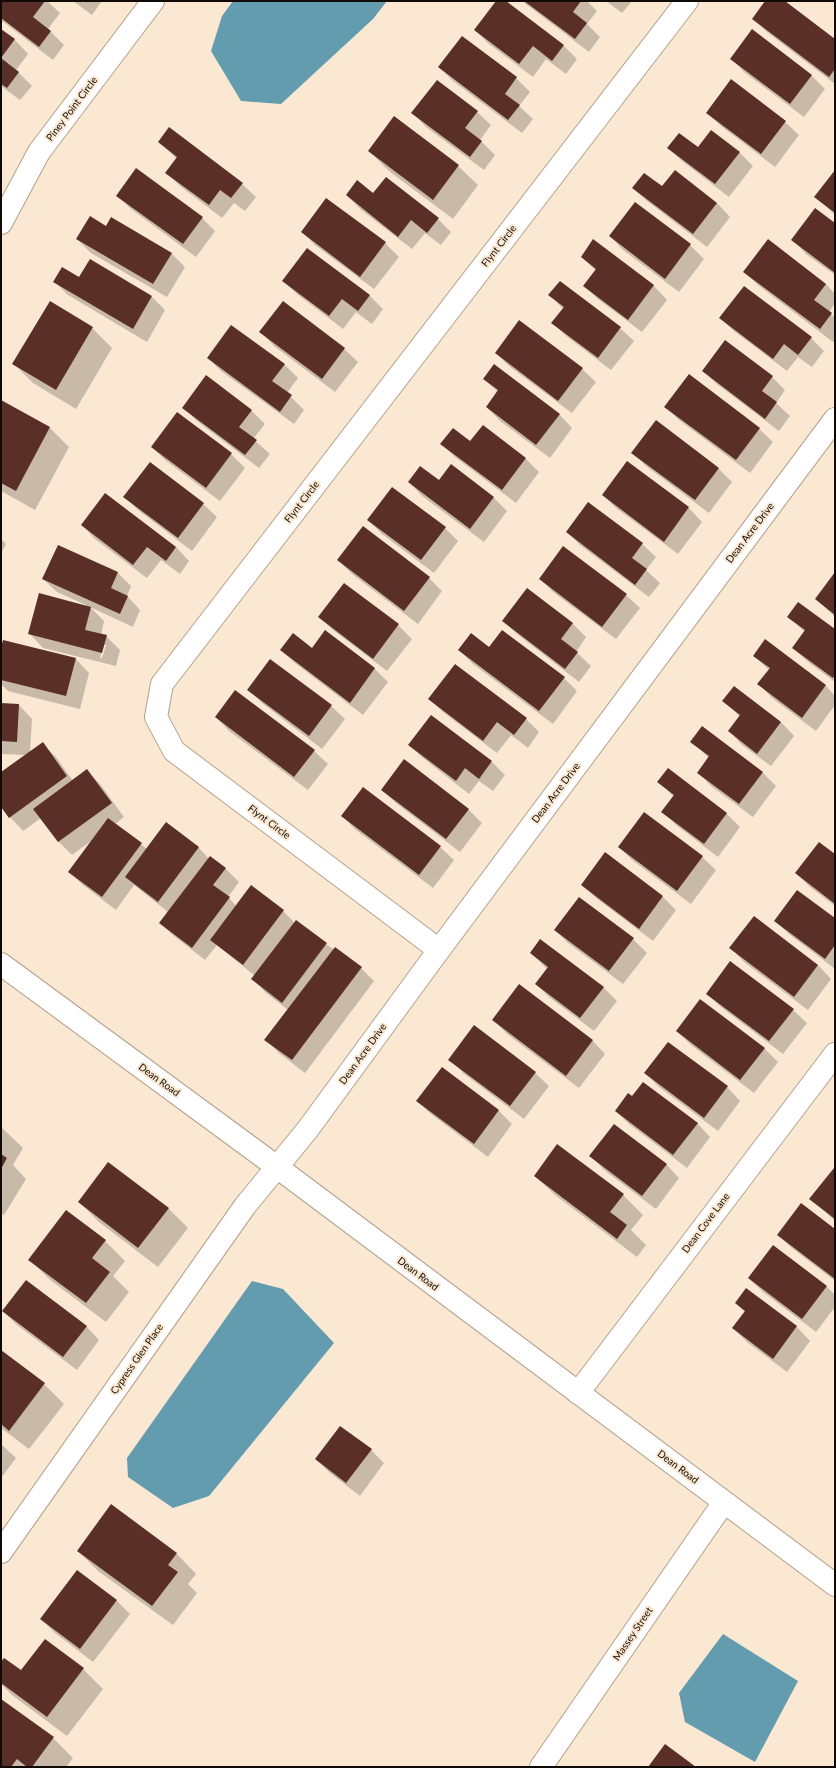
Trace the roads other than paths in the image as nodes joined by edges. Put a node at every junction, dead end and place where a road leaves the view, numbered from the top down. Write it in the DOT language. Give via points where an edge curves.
graph roads {
  1 [pos="152,1"];
  2 [pos="687,1"];
  3 [pos="1,223"];
  4 [pos="835,419"];
  5 [pos="439,950"];
  6 [pos="1,964"];
  7 [pos="835,1054"];
  8 [pos="276,1167"];
  9 [pos="578,1393"];
  10 [pos="724,1502"];
  11 [pos="1,1552"];
  12 [pos="835,1585"];
  13 [pos="541,1767"];
  1 -- 3 [label="street, Piney Point Circle" via="39,152"];
  2 -- 5 [label="street, Flynt Circle" via="162,684 156,717 174,751"];
  4 -- 5 [label="street, Dean Acre Drive"];
  5 -- 8 [label="street, Dean Acre Drive" via="308,1129"];
  6 -- 8 [label="street, Dean Road"];
  7 -- 9 [label="street, Dean Cove Lane"];
  8 -- 9 [label="street, Dean Road"];
  8 -- 11 [label="street, Cypress Glen Place" via="245,1206"];
  9 -- 10 [label="street, Dean Road"];
  10 -- 12 [label="street, Dean Road"];
  10 -- 13 [label="street, Massey Street"];
}
